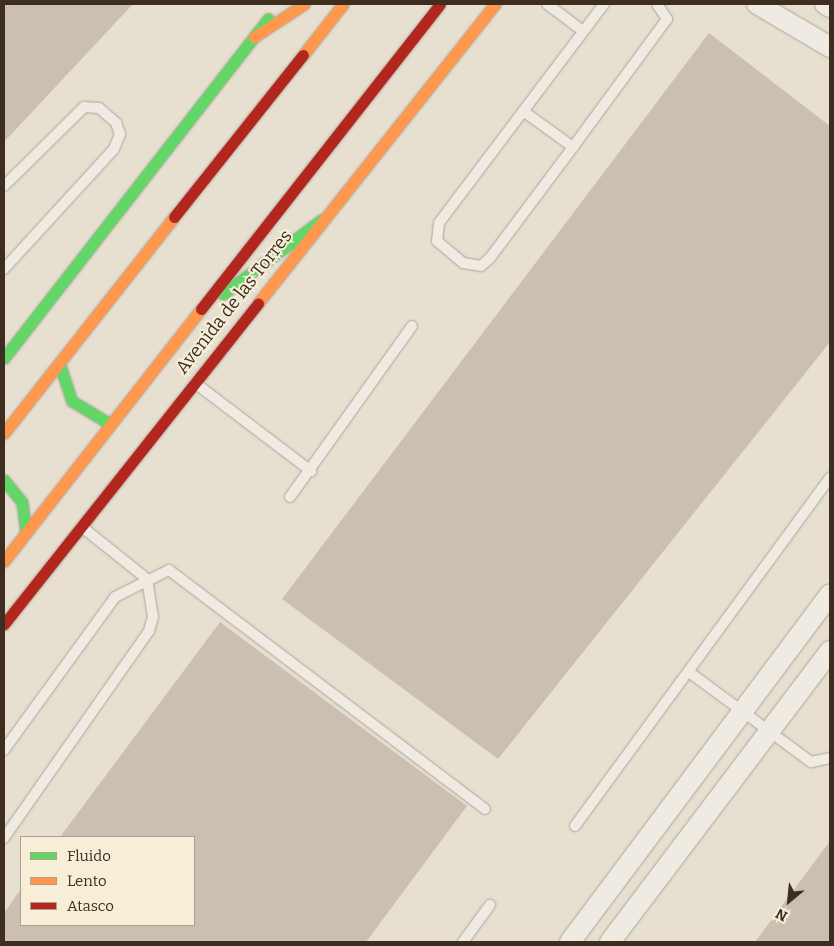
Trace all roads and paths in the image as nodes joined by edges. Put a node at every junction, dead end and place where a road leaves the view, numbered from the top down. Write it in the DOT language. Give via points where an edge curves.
graph roads {
  1 [pos="280,4"];
  2 [pos="304,4"];
  3 [pos="343,4"];
  4 [pos="440,4"];
  5 [pos="495,4"];
  6 [pos="547,4"];
  7 [pos="604,4"];
  8 [pos="657,4"];
  9 [pos="757,4"];
  10 [pos="825,4"];
  11 [pos="830,7"];
  12 [pos="583,31"];
  13 [pos="254,37"];
  14 [pos="830,48"];
  15 [pos="523,112"];
  16 [pos="573,147"];
  17 [pos="4,186"];
  18 [pos="321,220"];
  19 [pos="4,269"];
  20 [pos="192,318"];
  21 [pos="412,326"];
  22 [pos="4,358"];
  23 [pos="60,365"];
  24 [pos="194,383"];
  25 [pos="110,424"];
  26 [pos="4,433"];
  27 [pos="311,471"];
  28 [pos="830,477"];
  29 [pos="4,480"];
  30 [pos="290,498"];
  31 [pos="81,526"];
  32 [pos="26,533"];
  33 [pos="4,561"];
  34 [pos="147,579"];
  35 [pos="830,594"];
  36 [pos="4,624"];
  37 [pos="830,651"];
  38 [pos="688,672"];
  39 [pos="741,712"];
  40 [pos="769,733"];
  41 [pos="4,750"];
  42 [pos="830,758"];
  43 [pos="485,809"];
  44 [pos="574,826"];
  45 [pos="4,838"];
  46 [pos="490,906"];
  47 [pos="463,942"];
  48 [pos="570,942"];
  49 [pos="610,942"];
  1 -- 13 [label="main road"];
  2 -- 13 [label="main road"];
  3 -- 23 [label="main road"];
  4 -- 20 [label="main road, Avenida de las Torres"];
  5 -- 18 [label="main road, Avenida de las Torres"];
  6 -- 12 [label="lane"];
  7 -- 12 [label="lane"];
  8 -- 16 [label="lane" via="666,19"];
  9 -- 14 [label="street"];
  10 -- 11 [label="street"];
  12 -- 15 [label="lane"];
  13 -- 22 [label="main road"];
  15 -- 16 [label="lane"];
  15 -- 16 [label="lane" via="440,223 437,241 451,255 473,268 481,266"];
  17 -- 19 [label="lane" via="84,107 99,108 116,123 120,134 114,149"];
  18 -- 20 [label="main road"];
  18 -- 24 [label="main road, Avenida de las Torres"];
  20 -- 25 [label="main road, Avenida de las Torres"];
  21 -- 27 [label="lane"];
  23 -- 25 [label="main road" via="72,401"];
  23 -- 26 [label="main road"];
  24 -- 27 [label="lane"];
  24 -- 31 [label="main road, Avenida de las Torres"];
  25 -- 32 [label="main road, Avenida de las Torres"];
  27 -- 30 [label="lane"];
  28 -- 38 [label="lane"];
  29 -- 32 [label="main road" via="22,502"];
  31 -- 34 [label="lane"];
  31 -- 36 [label="main road, Avenida de las Torres"];
  32 -- 33 [label="main road, Avenida de las Torres"];
  34 -- 41 [label="lane" via="115,597"];
  34 -- 43 [label="lane" via="162,570 176,572"];
  34 -- 45 [label="lane" via="153,617 149,631"];
  35 -- 39 [label="street"];
  37 -- 40 [label="street"];
  38 -- 39 [label="lane"];
  38 -- 44 [label="lane"];
  39 -- 40 [label="lane"];
  39 -- 48 [label="street"];
  40 -- 42 [label="lane" via="811,762"];
  40 -- 49 [label="street"];
  46 -- 47 [label="lane"];
}
